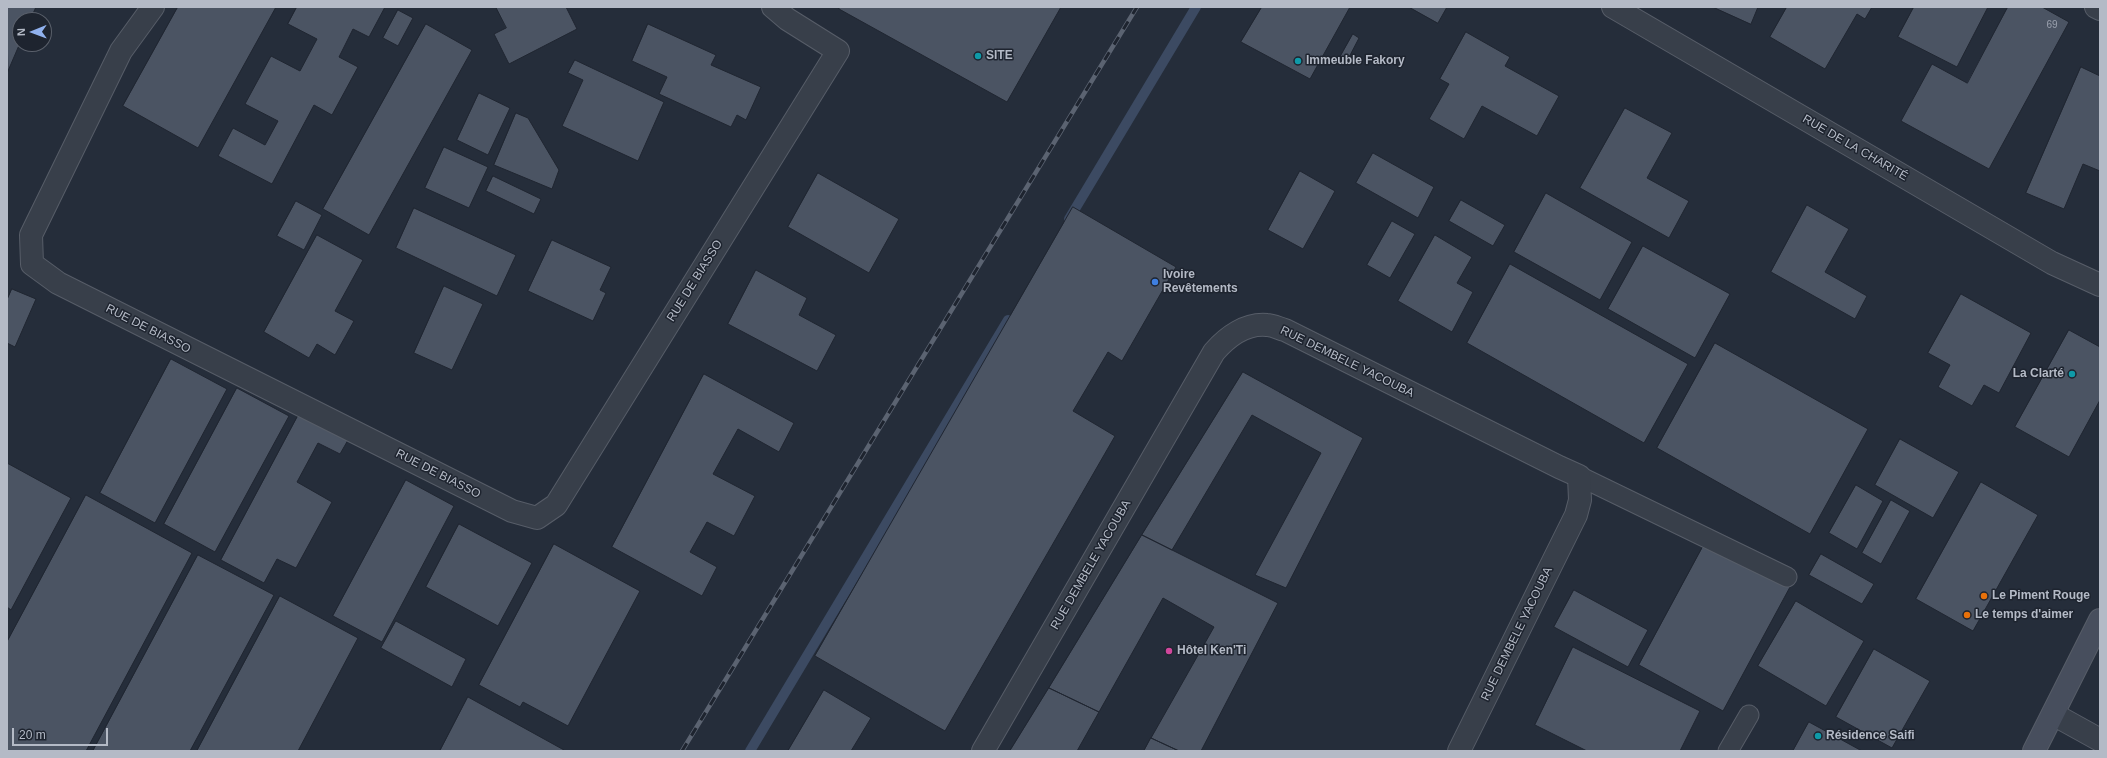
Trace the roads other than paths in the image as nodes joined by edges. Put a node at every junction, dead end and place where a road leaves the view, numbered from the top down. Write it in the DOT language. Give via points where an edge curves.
graph roads {
  1 [pos="153,7"];
  2 [pos="773,7"];
  3 [pos="1613,7"];
  4 [pos="2096,7"];
  5 [pos="2100,9"];
  6 [pos="2100,285"];
  7 [pos="1580,476"];
  8 [pos="1786,577"];
  9 [pos="2100,620"];
  10 [pos="2053,714"];
  11 [pos="1749,715"];
  12 [pos="2100,740"];
  13 [pos="983,751"];
  14 [pos="1459,751"];
  15 [pos="1728,751"];
  16 [pos="2034,751"];
  1 -- 2 [label="street, RUE DE BIASSO" via="121,51 30,235 32,264 72,291 512,511 537,518 556,505 838,51 787,19"];
  3 -- 6 [label="street, RUE DE LA CHARITÉ" via="2052,262"];
  4 -- 5 [label="street"];
  7 -- 8 [label="lane"];
  7 -- 13 [label="street, RUE DEMBELE YACOUBA" via="1285,330 1266,325 1247,328 1227,338 1214,352"];
  7 -- 14 [label="street, RUE DEMBELE YACOUBA" via="1580,500 1576,515"];
  9 -- 10 [label="street"];
  10 -- 12 [label="street"];
  10 -- 16 [label="street"];
  11 -- 15 [label="lane"];
}
